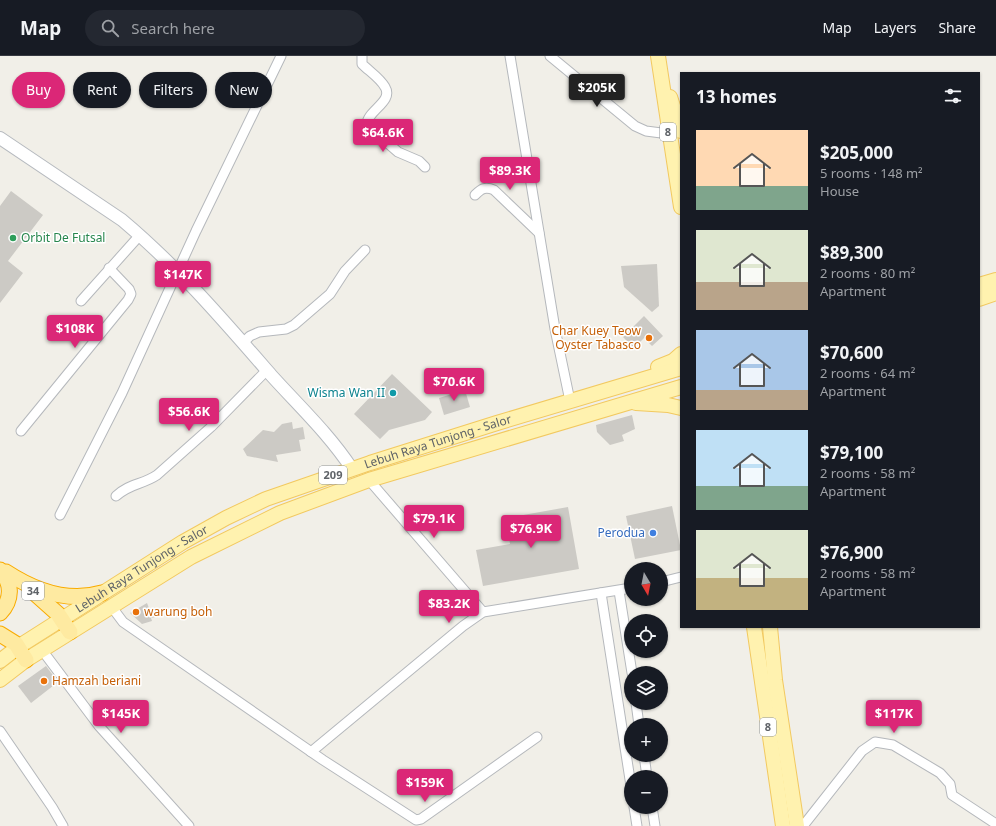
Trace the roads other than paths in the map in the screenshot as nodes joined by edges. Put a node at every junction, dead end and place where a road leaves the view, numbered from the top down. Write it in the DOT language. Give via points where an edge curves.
graph roads {
  1 [pos="281,56"];
  2 [pos="362,56"];
  3 [pos="510,56"];
  4 [pos="550,56"];
  5 [pos="658,56"];
  6 [pos="675,132"];
  7 [pos="0,138"];
  8 [pos="425,166"];
  9 [pos="680,194"];
  10 [pos="475,195"];
  11 [pos="539,233"];
  12 [pos="140,235"];
  13 [pos="365,250"];
  14 [pos="109,268"];
  15 [pos="178,272"];
  16 [pos="996,280"];
  17 [pos="980,285"];
  18 [pos="996,293"];
  19 [pos="980,299"];
  20 [pos="81,301"];
  21 [pos="243,343"];
  22 [pos="680,355"];
  23 [pos="680,368"];
  24 [pos="267,370"];
  25 [pos="628,384"];
  26 [pos="680,387"];
  27 [pos="570,401"];
  28 [pos="630,403"];
  29 [pos="680,408"];
  30 [pos="21,431"];
  31 [pos="352,469"];
  32 [pos="369,480"];
  33 [pos="116,496"];
  34 [pos="60,515"];
  35 [pos="2,570"];
  36 [pos="680,577"];
  37 [pos="668,580"];
  38 [pos="624,590"];
  39 [pos="619,591"];
  40 [pos="102,593"];
  41 [pos="601,593"];
  42 [pos="111,606"];
  43 [pos="483,612"];
  44 [pos="0,613"];
  45 [pos="62,619"];
  46 [pos="754,628"];
  47 [pos="770,628"];
  48 [pos="70,632"];
  49 [pos="0,634"];
  50 [pos="18,647"];
  51 [pos="42,650"];
  52 [pos="26,660"];
  53 [pos="0,661"];
  54 [pos="631,666"];
  55 [pos="0,680"];
  56 [pos="0,731"];
  57 [pos="538,737"];
  58 [pos="311,752"];
  59 [pos="629,770"];
  60 [pos="635,814"];
  61 [pos="653,814"];
  62 [pos="996,825"];
  63 [pos="63,826"];
  64 [pos="189,826"];
  65 [pos="637,826"];
  66 [pos="655,826"];
  67 [pos="783,826"];
  68 [pos="797,826"];
  69 [pos="803,826"];
  1 -- 15 [label="street"];
  2 -- 8 [label="street" via="362,64 385,87 386,93 384,100 368,118 367,125 398,152"];
  3 -- 11 [label="street"];
  4 -- 6 [label="street" via="635,126 646,132"];
  5 -- 6 [label="main road, 8"];
  6 -- 9 [label="main road, 8"];
  7 -- 12 [label="main road" via="122,220"];
  10 -- 11 [label="street" via="482,189 494,190"];
  11 -- 27 [label="street"];
  12 -- 14 [label="street"];
  12 -- 15 [label="main road"];
  13 -- 21 [label="street" via="345,271 330,294 294,325 280,330 259,332"];
  14 -- 20 [label="street"];
  14 -- 30 [label="street" via="129,289 131,294 128,300"];
  15 -- 21 [label="main road"];
  15 -- 34 [label="street" via="122,393"];
  16 -- 17 [label="main road"];
  18 -- 19 [label="main road"];
  21 -- 24 [label="main road"];
  22 -- 25 [label="main road"];
  23 -- 25 [label="main road, Lebuh Raya Tunjong - Salor / 209"];
  24 -- 31 [label="main road" via="337,446"];
  24 -- 33 [label="street" via="211,427 157,475 130,485"];
  25 -- 27 [label="main road, Lebuh Raya Tunjong - Salor / 209"];
  26 -- 28 [label="main road, Lebuh Raya Tunjong - Salor / 209"];
  27 -- 31 [label="main road, Lebuh Raya Tunjong - Salor / 209"];
  28 -- 29 [label="main road" via="668,404"];
  28 -- 32 [label="main road, Lebuh Raya Tunjong - Salor / 209"];
  31 -- 40 [label="main road, Lebuh Raya Tunjong - Salor / 209" via="246,508 183,542"];
  32 -- 42 [label="main road, Lebuh Raya Tunjong - Salor / 209" via="292,508 235,534 191,557"];
  32 -- 43 [label="street"];
  35 -- 40 [label="highway" via="31,586 62,596 79,598"];
  35 -- 44 [label="highway" via="10,589 9,600"];
  35 -- 45 [label="highway, 34" via="48,604"];
  36 -- 37 [label="street"];
  38 -- 39 [label="street"];
  39 -- 41 [label="street"];
  39 -- 54 [label="street"];
  40 -- 45 [label="main road, Lebuh Raya Tunjong - Salor / 209"];
  41 -- 43 [label="street"];
  41 -- 59 [label="street"];
  42 -- 48 [label="main road, Lebuh Raya Tunjong - Salor / 209"];
  42 -- 58 [label="street" via="123,622"];
  43 -- 58 [label="street"];
  45 -- 48 [label="highway, 34"];
  45 -- 50 [label="main road, Lebuh Raya Tunjong - Salor / 209"];
  46 -- 67 [label="main road, 8"];
  47 -- 68 [label="main road, 8" via="775,680"];
  48 -- 51 [label="main road, Lebuh Raya Tunjong - Salor / 209"];
  49 -- 50 [label="highway"];
  50 -- 52 [label="highway"];
  50 -- 53 [label="main road, 209"];
  51 -- 52 [label="main road, Lebuh Raya Tunjong - Salor / 209"];
  51 -- 64 [label="street" via="99,726"];
  52 -- 55 [label="main road, 209"];
  56 -- 63 [label="street"];
  57 -- 58 [label="street" via="418,820"];
  60 -- 65 [label="street"];
  61 -- 66 [label="street"];
  62 -- 69 [label="street" via="952,795 950,784 940,773 893,744 875,742 862,751"];
}
